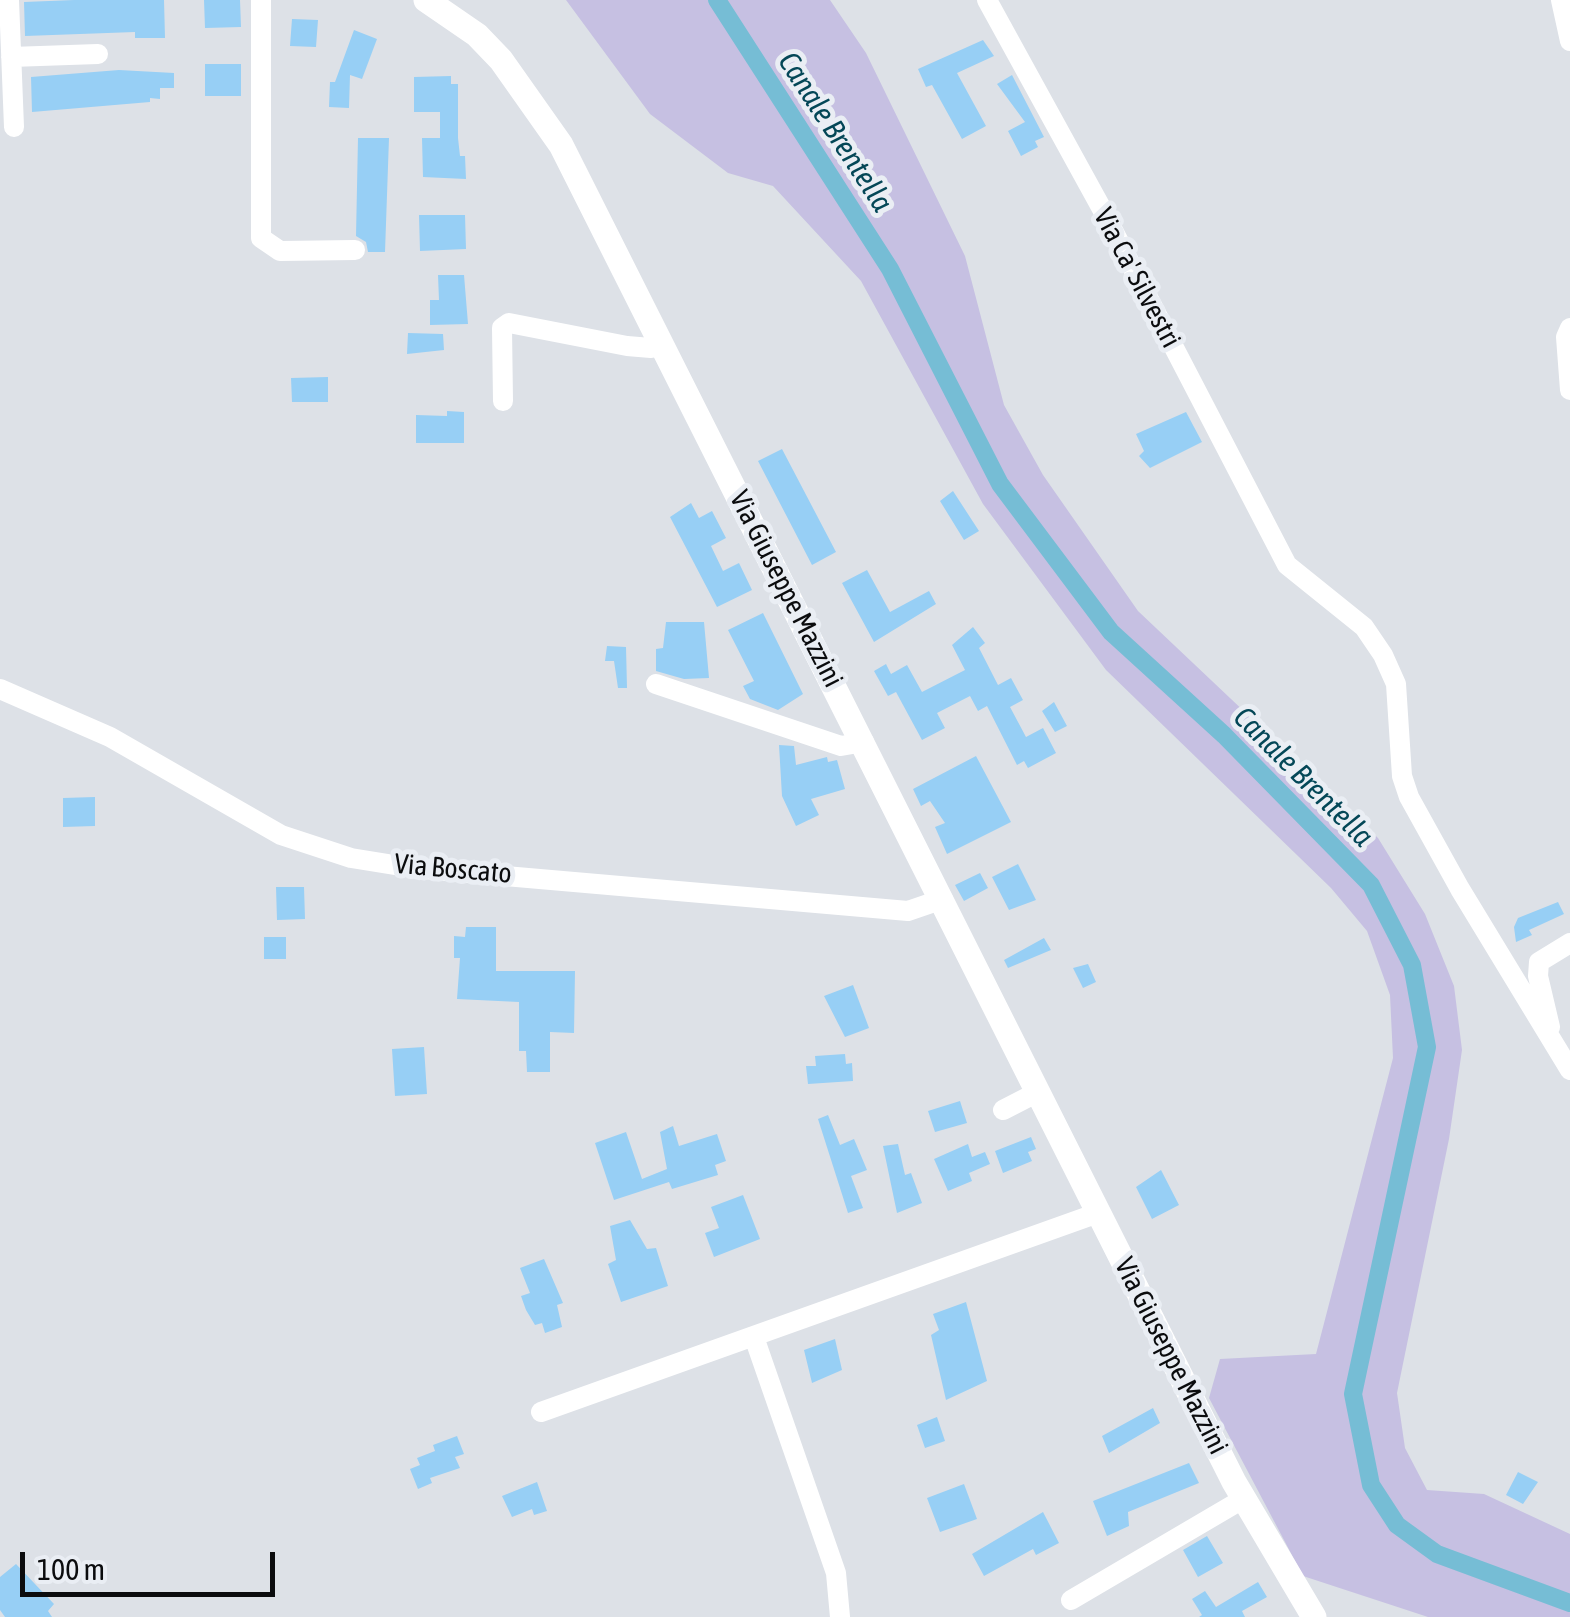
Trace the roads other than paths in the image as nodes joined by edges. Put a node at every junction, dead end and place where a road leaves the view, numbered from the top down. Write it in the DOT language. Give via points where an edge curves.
graph roads {
  1 [pos="9,0"];
  2 [pos="261,0"];
  3 [pos="426,0"];
  4 [pos="986,0"];
  5 [pos="1561,0"];
  6 [pos="1570,41"];
  7 [pos="98,54"];
  8 [pos="11,57"];
  9 [pos="14,127"];
  10 [pos="356,250"];
  11 [pos="1570,328"];
  12 [pos="662,343"];
  13 [pos="1570,390"];
  14 [pos="503,401"];
  15 [pos="656,684"];
  16 [pos="0,689"];
  17 [pos="864,742"];
  18 [pos="942,899"];
  19 [pos="1570,943"];
  20 [pos="1550,1038"];
  21 [pos="1570,1070"];
  22 [pos="1038,1092"];
  23 [pos="1002,1110"];
  24 [pos="1098,1213"];
  25 [pos="754,1337"];
  26 [pos="541,1412"];
  27 [pos="1243,1499"];
  28 [pos="1071,1600"];
  29 [pos="840,1617"];
  30 [pos="1314,1617"];
  1 -- 8 [label="street"];
  2 -- 10 [label="street" via="261,238 280,251"];
  3 -- 12 [label="main road, Via Giuseppe Mazzini" via="476,35 525,89 561,145"];
  4 -- 20 [label="street, Via Ca' Silvestri" via="1284,558 1364,627 1384,655 1396,684 1402,776 1410,797"];
  5 -- 6 [label="street"];
  7 -- 8 [label="street"];
  8 -- 9 [label="street"];
  11 -- 13 [label="street"];
  12 -- 14 [label="street" via="627,346 509,323 502,328"];
  12 -- 17 [label="main road, Via Giuseppe Mazzini"];
  15 -- 17 [label="street" via="840,746"];
  16 -- 18 [label="street, Via Boscato" via="110,737 280,835 351,858 908,912"];
  17 -- 18 [label="main road, Via Giuseppe Mazzini"];
  18 -- 22 [label="main road, Via Giuseppe Mazzini"];
  19 -- 20 [label="street" via="1539,962"];
  20 -- 21 [label="street, Via Ca' Silvestri"];
  22 -- 23 [label="street"];
  22 -- 24 [label="main road, Via Giuseppe Mazzini"];
  24 -- 25 [label="street"];
  24 -- 27 [label="main road, Via Giuseppe Mazzini"];
  25 -- 26 [label="street"];
  25 -- 29 [label="street" via="836,1573"];
  27 -- 28 [label="street"];
  27 -- 30 [label="main road, Via Giuseppe Mazzini"];
}
